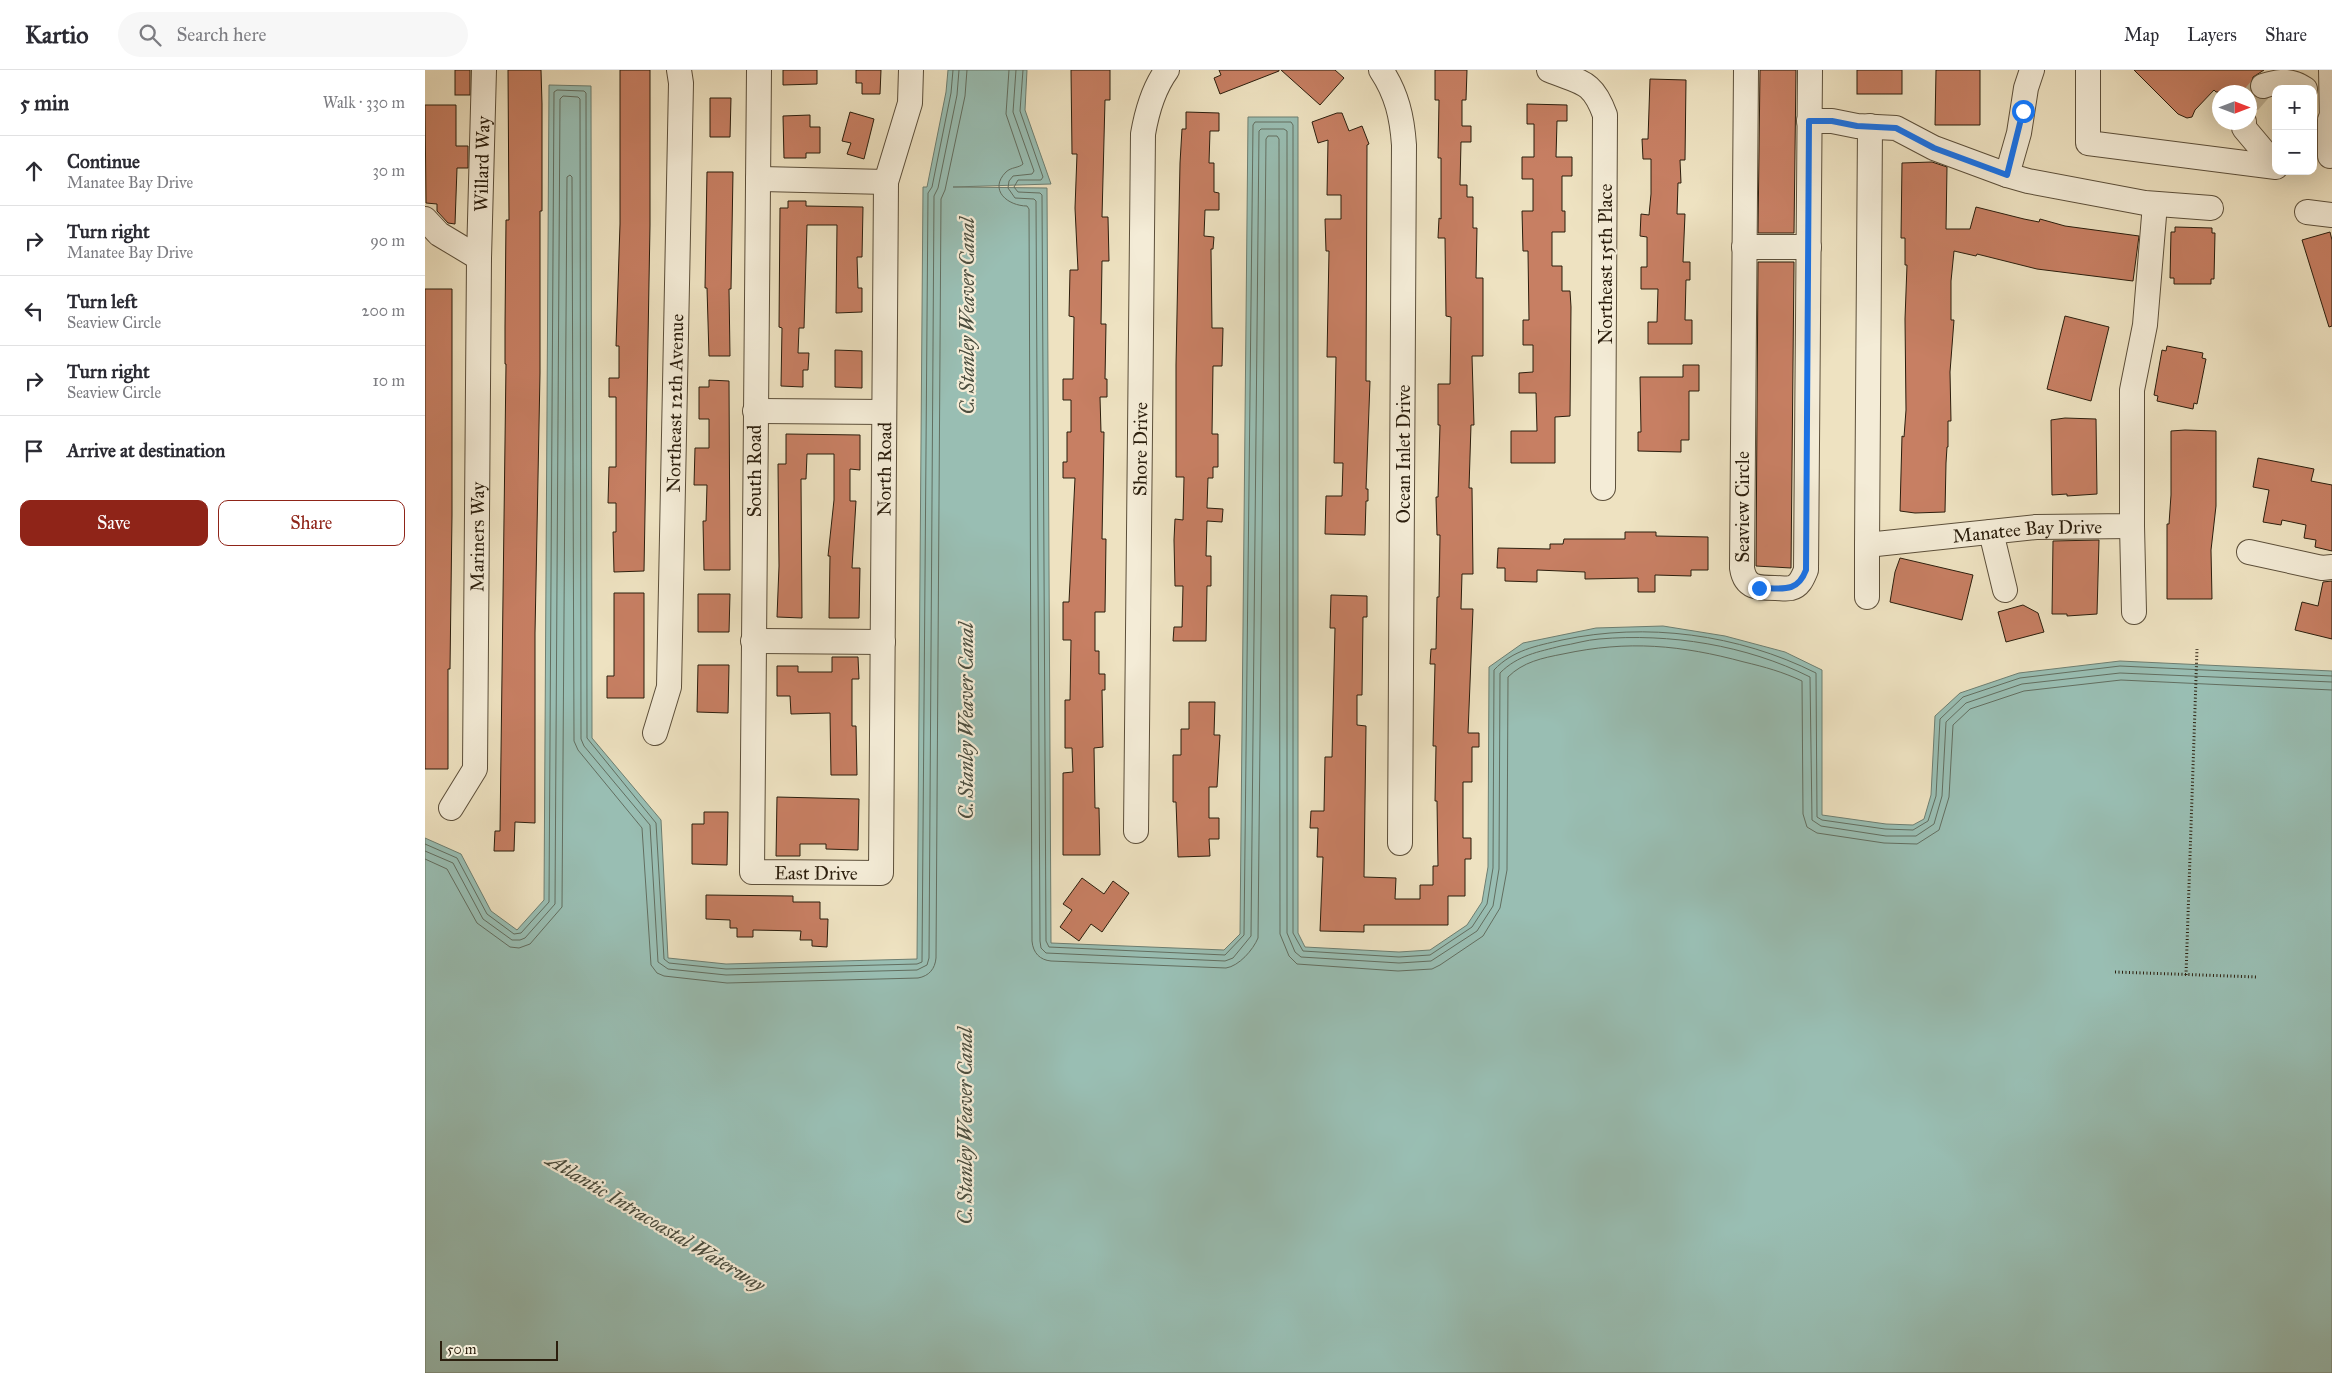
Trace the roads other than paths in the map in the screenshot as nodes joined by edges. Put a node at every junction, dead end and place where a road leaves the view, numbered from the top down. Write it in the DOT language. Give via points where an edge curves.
graph roads {
  1 [pos="484,70"];
  2 [pos="679,70"];
  3 [pos="759,70"];
  4 [pos="911,70"];
  5 [pos="1167,70"];
  6 [pos="1381,70"];
  7 [pos="1549,70"];
  8 [pos="1746,70"];
  9 [pos="1810,70"];
  10 [pos="2088,70"];
  11 [pos="2332,72"];
  12 [pos="2025,76"];
  13 [pos="2299,85"];
  14 [pos="2263,86"];
  15 [pos="2327,110"];
  16 [pos="1809,121"];
  17 [pos="1870,126"];
  18 [pos="2247,130"];
  19 [pos="2325,159"];
  20 [pos="2272,161"];
  21 [pos="2272,166"];
  22 [pos="2007,175"];
  23 [pos="758,179"];
  24 [pos="886,182"];
  25 [pos="2155,204"];
  26 [pos="2211,208"];
  27 [pos="2307,212"];
  28 [pos="2332,215"];
  29 [pos="425,219"];
  30 [pos="1744,247"];
  31 [pos="1809,247"];
  32 [pos="479,258"];
  33 [pos="755,411"];
  34 [pos="884,412"];
  35 [pos="1603,488"];
  36 [pos="2132,526"];
  37 [pos="1991,532"];
  38 [pos="1867,545"];
  39 [pos="2249,552"];
  40 [pos="2332,567"];
  41 [pos="2005,590"];
  42 [pos="1867,597"];
  43 [pos="2134,612"];
  44 [pos="753,641"];
  45 [pos="883,642"];
  46 [pos="655,733"];
  47 [pos="451,808"];
  48 [pos="1136,832"];
  49 [pos="1400,843"];
  50 [pos="752,872"];
  51 [pos="881,873"];
  1 -- 32 [label="street, Willard Way"];
  2 -- 46 [label="street, Northeast 12th Avenue" via="669,687"];
  3 -- 23 [label="street, South Road"];
  4 -- 24 [label="street, North Road" via="910,103"];
  5 -- 48 [label="street, Shore Drive" via="1154,92 1143,134"];
  6 -- 49 [label="street, Ocean Inlet Drive" via="1398,102 1405,145"];
  7 -- 35 [label="street, Northeast 15th Place" via="1585,84 1605,115"];
  8 -- 30 [label="street, Seaview Circle"];
  9 -- 16 [label="street, Seaview Circle"];
  10 -- 21 [label="street" via="2088,143"];
  11 -- 15 [label="street"];
  12 -- 22 [label="street" via="2019,133"];
  13 -- 14 [label="street" via="2283,80"];
  15 -- 19 [label="street"];
  16 -- 17 [label="street"];
  16 -- 31 [label="street, Seaview Circle"];
  17 -- 22 [label="street" via="1896,128 1934,148"];
  17 -- 38 [label="street"];
  18 -- 20 [label="street"];
  22 -- 25 [label="street"];
  23 -- 24 [label="street"];
  23 -- 33 [label="street, South Road"];
  24 -- 34 [label="street, North Road"];
  25 -- 26 [label="street"];
  25 -- 36 [label="street" via="2145,325 2132,390"];
  27 -- 28 [label="street"];
  29 -- 32 [label="street" via="439,234"];
  30 -- 31 [label="street"];
  30 -- 31 [label="street, Seaview Circle" via="1741,568 1746,581 1759,588 1791,588 1799,584 1806,570"];
  32 -- 47 [label="street, Mariners Way" via="475,769"];
  33 -- 34 [label="street"];
  33 -- 44 [label="street, South Road"];
  34 -- 45 [label="street, North Road"];
  36 -- 37 [label="street, Manatee Bay Drive" via="2036,527"];
  36 -- 43 [label="street"];
  37 -- 38 [label="street, Manatee Bay Drive"];
  37 -- 41 [label="street"];
  38 -- 42 [label="street"];
  39 -- 40 [label="street" via="2322,568"];
  44 -- 45 [label="street"];
  44 -- 50 [label="street, South Road"];
  45 -- 51 [label="street, North Road"];
  50 -- 51 [label="street, East Drive"];
}
